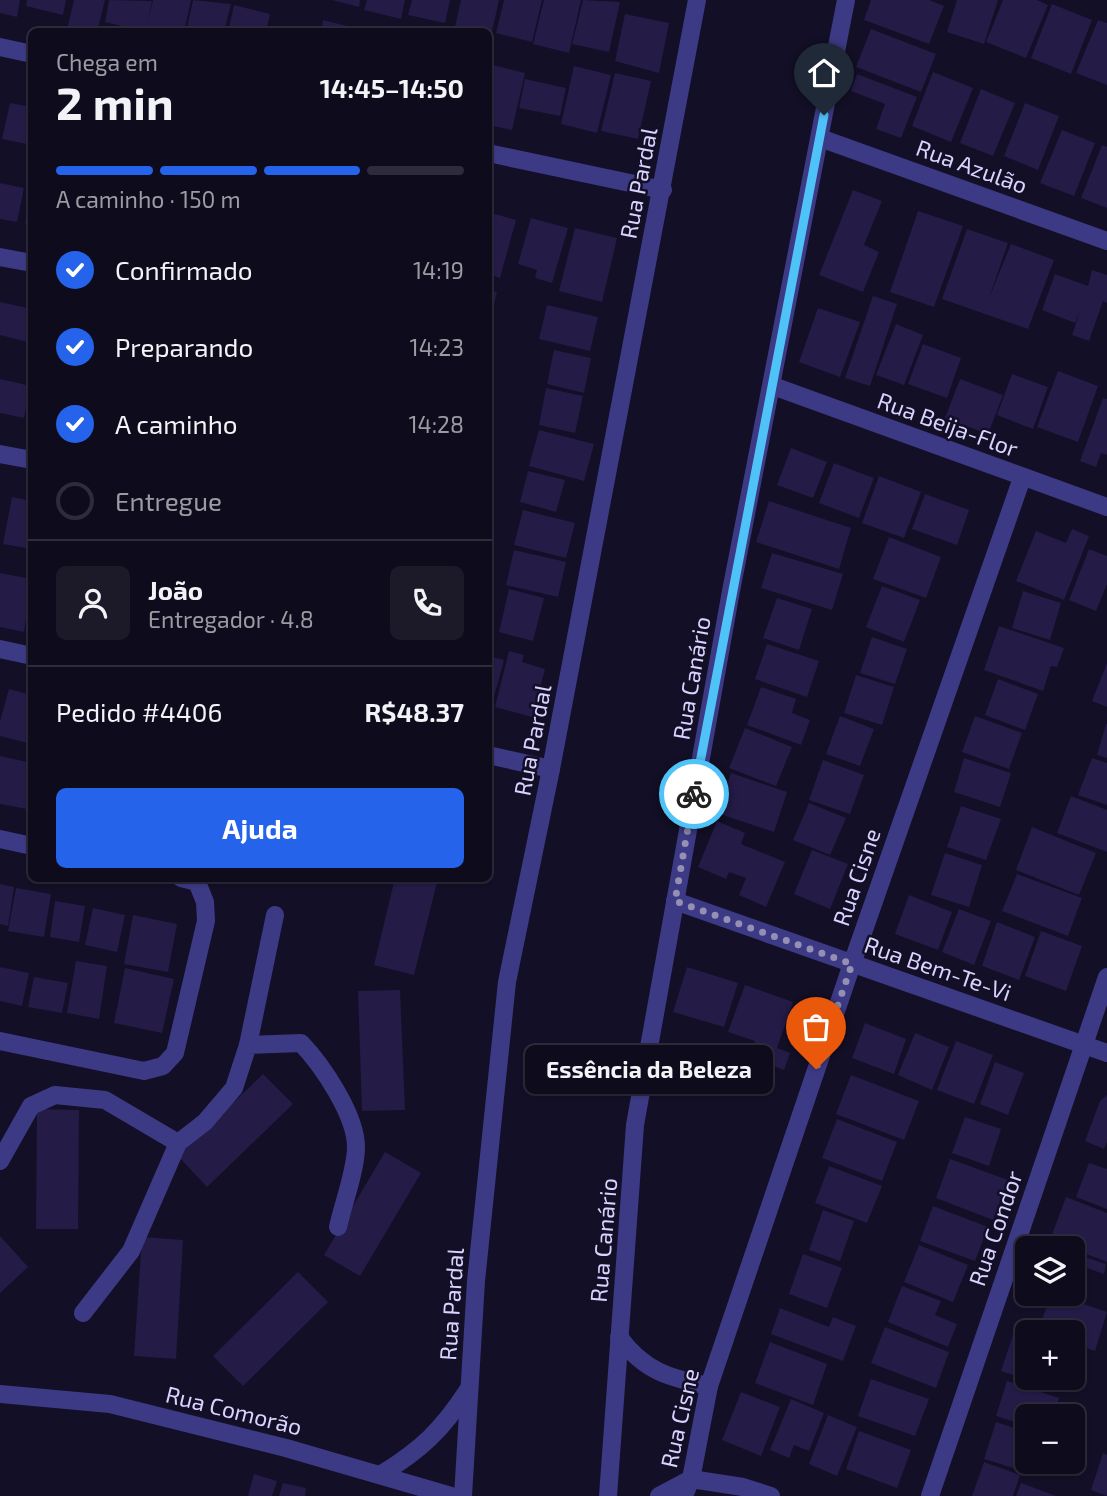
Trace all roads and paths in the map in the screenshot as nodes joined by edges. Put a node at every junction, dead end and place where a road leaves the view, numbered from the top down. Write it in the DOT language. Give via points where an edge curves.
graph roads {
  1 [pos="697,0"];
  2 [pos="846,0"];
  3 [pos="0,47"];
  4 [pos="28,53"];
  5 [pos="820,138"];
  6 [pos="492,154"];
  7 [pos="663,190"];
  8 [pos="1107,241"];
  9 [pos="0,257"];
  10 [pos="28,262"];
  11 [pos="773,386"];
  12 [pos="0,454"];
  13 [pos="28,459"];
  14 [pos="1022,478"];
  15 [pos="1107,507"];
  16 [pos="0,649"];
  17 [pos="28,655"];
  18 [pos="492,756"];
  19 [pos="551,769"];
  20 [pos="0,839"];
  21 [pos="28,845"];
  22 [pos="190,882"];
  23 [pos="675,901"];
  24 [pos="275,915"];
  25 [pos="852,964"];
  26 [pos="1107,976"];
  27 [pos="0,1041"];
  28 [pos="1083,1044"];
  29 [pos="247,1045"];
  30 [pos="1107,1053"];
  31 [pos="178,1143"];
  32 [pos="0,1161"];
  33 [pos="338,1227"];
  34 [pos="83,1313"];
  35 [pos="619,1337"];
  36 [pos="709,1386"];
  37 [pos="470,1387"];
  38 [pos="0,1394"];
  39 [pos="380,1475"];
  40 [pos="691,1479"];
  41 [pos="451,1496"];
  42 [pos="463,1496"];
  43 [pos="608,1496"];
  44 [pos="659,1496"];
  45 [pos="684,1496"];
  46 [pos="771,1496"];
  47 [pos="930,1496"];
  1 -- 7 [label="street, Rua Pardal"];
  2 -- 5 [label="street, Rua Canário"];
  3 -- 4 [label="street"];
  5 -- 8 [label="street, Rua Azulão"];
  5 -- 11 [label="street, Rua Canário"];
  6 -- 7 [label="street"];
  7 -- 19 [label="street, Rua Pardal"];
  9 -- 10 [label="street"];
  11 -- 14 [label="street, Rua Beija-Flor"];
  11 -- 23 [label="street, Rua Canário"];
  12 -- 13 [label="street"];
  14 -- 15 [label="street, Rua Beija-Flor"];
  14 -- 25 [label="street, Rua Cisne"];
  16 -- 17 [label="street"];
  18 -- 19 [label="street"];
  19 -- 37 [label="street, Rua Pardal" via="507,982 476,1281"];
  20 -- 21 [label="street"];
  22 -- 27 [label="street" via="205,902 206,921 175,1053 163,1066 144,1071"];
  23 -- 25 [label="street, Rua Bem-Te-Vi"];
  23 -- 35 [label="street, Rua Canário" via="635,1125"];
  24 -- 29 [label="street"];
  25 -- 28 [label="street, Rua Bem-Te-Vi"];
  25 -- 36 [label="street, Rua Cisne"];
  26 -- 28 [label="street, Rua Condor"];
  28 -- 30 [label="street, Rua Bem-Te-Vi"];
  28 -- 47 [label="street, Rua Condor"];
  29 -- 31 [label="street" via="234,1088 205,1122"];
  29 -- 33 [label="street" via="301,1043 318,1061 346,1112 356,1147"];
  31 -- 32 [label="street" via="105,1100 55,1095 30,1106"];
  31 -- 34 [label="street" via="131,1251"];
  35 -- 36 [label="street" via="635,1359 663,1373"];
  35 -- 43 [label="street, Rua Canário"];
  36 -- 40 [label="street, Rua Cisne"];
  37 -- 39 [label="street" via="435,1435"];
  37 -- 42 [label="street, Rua Pardal"];
  38 -- 39 [label="street, Rua Comorão" via="110,1404"];
  39 -- 41 [label="street, Rua Comorão"];
  40 -- 44 [label="street"];
  40 -- 45 [label="street, Rua Cisne"];
  40 -- 46 [label="street"];
}
